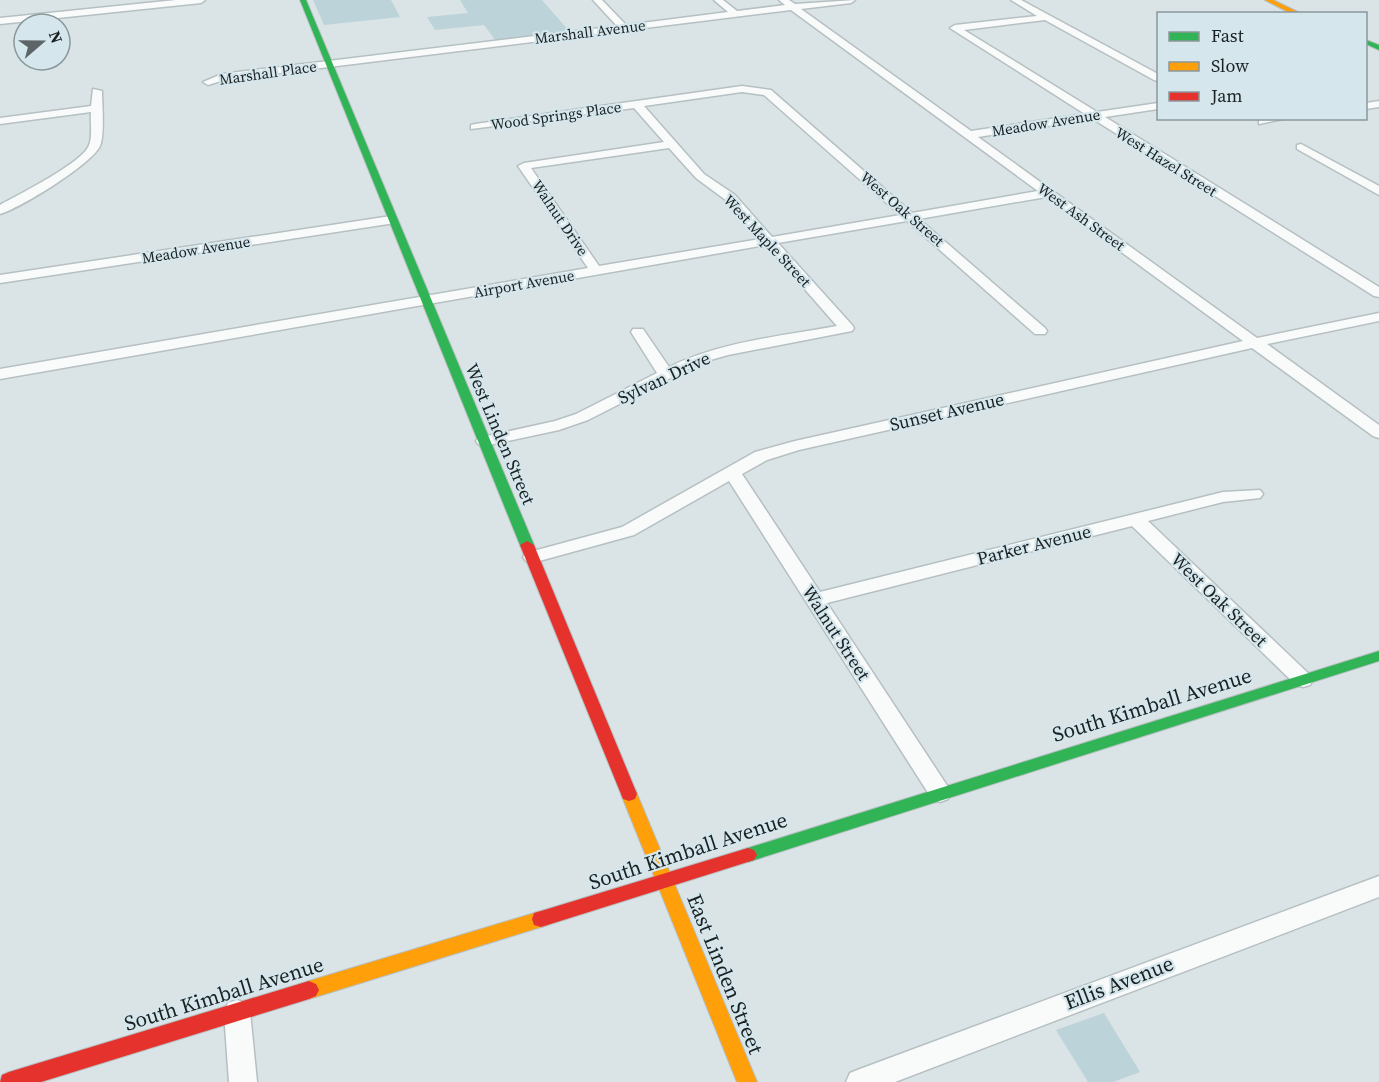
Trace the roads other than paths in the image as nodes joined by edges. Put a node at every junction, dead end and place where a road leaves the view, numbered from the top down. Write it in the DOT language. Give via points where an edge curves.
graph roads {
  1 [pos="201,0"];
  2 [pos="303,0"];
  3 [pos="597,0"];
  4 [pos="718,0"];
  5 [pos="851,0"];
  6 [pos="1016,0"];
  7 [pos="1268,0"];
  8 [pos="788,4"];
  9 [pos="1295,12"];
  10 [pos="735,14"];
  11 [pos="1047,17"];
  12 [pos="1,25"];
  13 [pos="623,27"];
  14 [pos="329,64"];
  15 [pos="1157,77"];
  16 [pos="208,82"];
  17 [pos="766,87"];
  18 [pos="97,91"];
  19 [pos="636,104"];
  20 [pos="1157,106"];
  21 [pos="97,108"];
  22 [pos="1092,116"];
  23 [pos="1272,120"];
  24 [pos="0,121"];
  25 [pos="1263,122"];
  26 [pos="475,127"];
  27 [pos="969,135"];
  28 [pos="670,144"];
  29 [pos="1301,147"];
  30 [pos="1379,190"];
  31 [pos="1047,193"];
  32 [pos="0,210"];
  33 [pos="910,217"];
  34 [pos="391,220"];
  35 [pos="768,241"];
  36 [pos="596,271"];
  37 [pos="0,279"];
  38 [pos="1379,293"];
  39 [pos="426,301"];
  40 [pos="1379,317"];
  41 [pos="847,328"];
  42 [pos="1040,331"];
  43 [pos="638,332"];
  44 [pos="1256,344"];
  45 [pos="0,374"];
  46 [pos="666,375"];
  47 [pos="1379,434"];
  48 [pos="484,441"];
  49 [pos="732,472"];
  50 [pos="1254,494"];
  51 [pos="1135,519"];
  52 [pos="532,557"];
  53 [pos="815,600"];
  54 [pos="1379,657"];
  55 [pos="1303,680"];
  56 [pos="940,793"];
  57 [pos="665,881"];
  58 [pos="1379,886"];
  59 [pos="237,1012"];
  60 [pos="9,1082"];
  61 [pos="243,1082"];
  62 [pos="747,1082"];
  63 [pos="860,1082"];
  1 -- 12 [label="street"];
  2 -- 14 [label="street, West Linden Street"];
  3 -- 13 [label="street"];
  4 -- 10 [label="street"];
  5 -- 8 [label="street, Marshall Avenue"];
  6 -- 11 [label="street"];
  7 -- 9 [label="street"];
  8 -- 10 [label="street, Marshall Avenue"];
  8 -- 27 [label="street, West Ash Street"];
  10 -- 13 [label="street, Marshall Avenue"];
  11 -- 15 [label="street"];
  11 -- 22 [label="street, West Hazel Street" via="955,28"];
  13 -- 14 [label="street, Marshall Avenue"];
  14 -- 16 [label="street, Marshall Place"];
  14 -- 34 [label="street, West Linden Street"];
  17 -- 19 [label="street, Wood Springs Place"];
  17 -- 33 [label="street, West Oak Street" via="767,92"];
  18 -- 21 [label="street"];
  19 -- 26 [label="street, Wood Springs Place"];
  19 -- 28 [label="street, West Maple Street"];
  20 -- 22 [label="street, Meadow Avenue"];
  21 -- 24 [label="street"];
  21 -- 32 [label="street" via="96,145 92,152"];
  22 -- 27 [label="street, Meadow Avenue"];
  22 -- 38 [label="street, West Hazel Street"];
  23 -- 25 [label="street"];
  27 -- 31 [label="street, West Ash Street"];
  28 -- 35 [label="street, West Maple Street" via="700,176 731,198"];
  28 -- 36 [label="street, Walnut Drive" via="524,166"];
  29 -- 30 [label="street"];
  31 -- 33 [label="street, Airport Avenue"];
  31 -- 44 [label="street, West Ash Street"];
  33 -- 35 [label="street, Airport Avenue"];
  33 -- 42 [label="street, West Oak Street"];
  34 -- 37 [label="street, Meadow Avenue"];
  34 -- 39 [label="street, West Linden Street"];
  35 -- 36 [label="street, Airport Avenue"];
  35 -- 41 [label="street, West Maple Street"];
  36 -- 39 [label="street, Airport Avenue"];
  39 -- 45 [label="street, Airport Avenue"];
  39 -- 48 [label="street, West Linden Street"];
  40 -- 44 [label="street, Sunset Avenue"];
  41 -- 46 [label="street, Sylvan Drive" via="726,351 695,360"];
  43 -- 46 [label="street"];
  44 -- 47 [label="street, West Ash Street"];
  44 -- 49 [label="street, Sunset Avenue" via="795,446 761,456"];
  46 -- 48 [label="street, Sylvan Drive" via="582,417"];
  48 -- 52 [label="street, West Linden Street"];
  49 -- 52 [label="street, Sunset Avenue" via="628,531"];
  49 -- 53 [label="street, Walnut Street"];
  50 -- 51 [label="street, Parker Avenue" via="1223,497"];
  51 -- 53 [label="street, Parker Avenue"];
  51 -- 55 [label="street, West Oak Street"];
  52 -- 57 [label="street, West Linden Street"];
  53 -- 56 [label="street, Walnut Street"];
  54 -- 55 [label="street, South Kimball Avenue"];
  55 -- 56 [label="street, South Kimball Avenue"];
  56 -- 57 [label="street, South Kimball Avenue"];
  57 -- 59 [label="street, South Kimball Avenue"];
  57 -- 62 [label="street, East Linden Street"];
  58 -- 63 [label="street, Ellis Avenue"];
  59 -- 60 [label="street, South Kimball Avenue"];
  59 -- 61 [label="street"];
}
